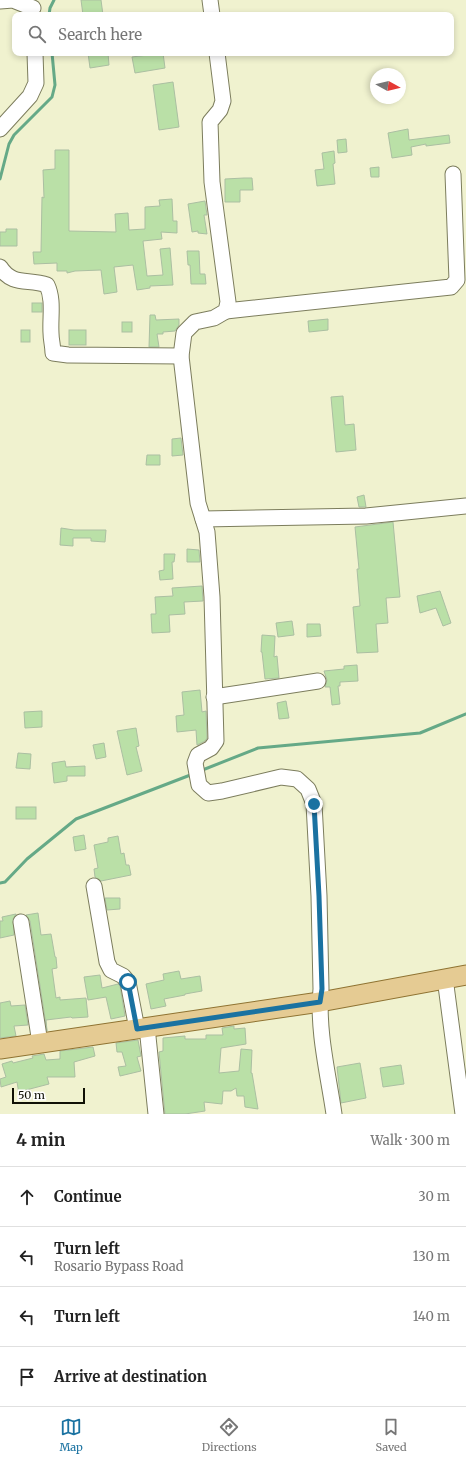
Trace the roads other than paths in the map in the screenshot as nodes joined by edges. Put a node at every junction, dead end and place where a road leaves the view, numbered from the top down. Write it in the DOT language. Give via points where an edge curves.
graph roads {
  1 [pos="210,0"];
  2 [pos="0,1"];
  3 [pos="33,8"];
  4 [pos="212,12"];
  5 [pos="35,56"];
  6 [pos="217,56"];
  7 [pos="0,129"];
  8 [pos="453,174"];
  9 [pos="0,267"];
  10 [pos="226,311"];
  11 [pos="181,356"];
  12 [pos="466,506"];
  13 [pos="203,519"];
  14 [pos="318,681"];
  15 [pos="214,697"];
  16 [pos="94,886"];
  17 [pos="21,922"];
  18 [pos="466,975"];
  19 [pos="445,978"];
  20 [pos="320,1002"];
  21 [pos="142,1028"];
  22 [pos="40,1043"];
  23 [pos="0,1049"];
  24 [pos="156,1114"];
  25 [pos="334,1114"];
  26 [pos="463,1114"];
  1 -- 4 [label="street"];
  2 -- 3 [label="street" via="13,0"];
  5 -- 7 [label="street" via="36,83 30,96"];
  6 -- 10 [label="street" via="223,101 220,110 210,122 212,182 228,302"];
  8 -- 10 [label="street" via="457,280 451,287"];
  9 -- 11 [label="street" via="14,280 47,285 51,301 53,353"];
  10 -- 11 [label="street" via="214,318 195,322 184,333"];
  11 -- 13 [label="street" via="198,503"];
  12 -- 13 [label="street" via="366,516"];
  13 -- 15 [label="street" via="207,532 212,597"];
  14 -- 15 [label="street"];
  15 -- 20 [label="street" via="216,741 211,748 198,755 194,763 199,785 208,793 281,777 297,779 308,789 314,804 322,989"];
  16 -- 21 [label="street" via="107,962 111,970 124,976 128,982"];
  17 -- 22 [label="street"];
  18 -- 19 [label="main road"];
  19 -- 20 [label="main road"];
  19 -- 26 [label="street"];
  20 -- 21 [label="main road"];
  20 -- 25 [label="street" via="324,1052"];
  21 -- 22 [label="main road"];
  21 -- 24 [label="street"];
  22 -- 23 [label="main road"];
}
